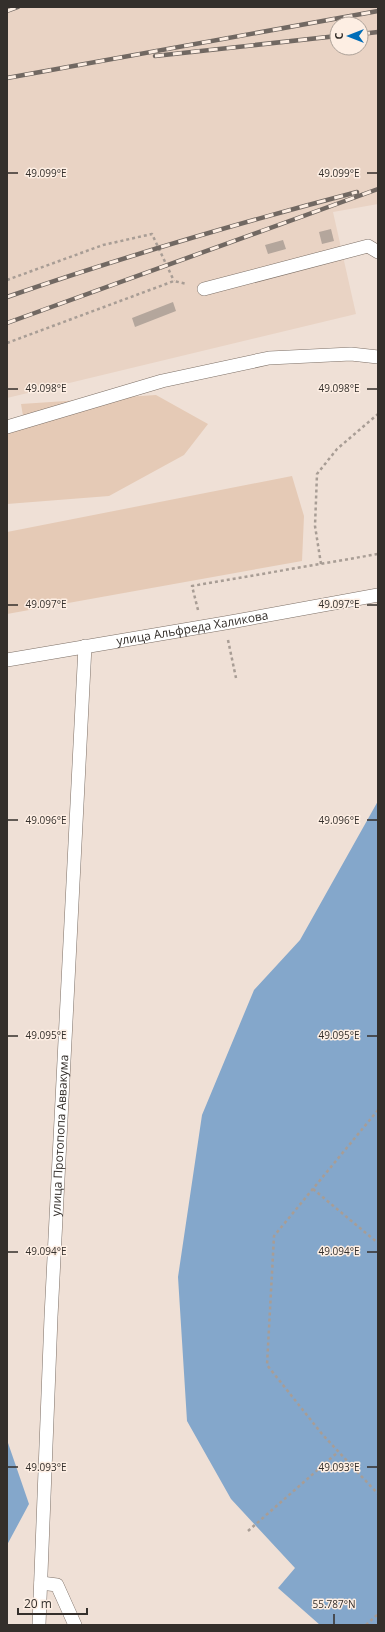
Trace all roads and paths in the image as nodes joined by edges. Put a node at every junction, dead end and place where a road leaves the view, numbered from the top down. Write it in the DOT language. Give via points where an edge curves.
graph roads {
  1 [pos="378,252"];
  2 [pos="7,280"];
  3 [pos="204,289"];
  4 [pos="7,342"];
  5 [pos="378,357"];
  6 [pos="378,414"];
  7 [pos="7,427"];
  8 [pos="378,554"];
  9 [pos="321,564"];
  10 [pos="378,595"];
  11 [pos="225,623"];
  12 [pos="202,626"];
  13 [pos="85,646"];
  14 [pos="7,660"];
  15 [pos="236,678"];
  16 [pos="378,1110"];
  17 [pos="313,1189"];
  18 [pos="378,1243"];
  19 [pos="338,1452"];
  20 [pos="378,1494"];
  21 [pos="248,1531"];
  22 [pos="41,1582"];
  23 [pos="378,1614"];
  24 [pos="39,1625"];
  25 [pos="75,1625"];
  26 [pos="366,1625"];
  1 -- 3 [label="lane" via="368,246"];
  2 -- 4 [label="path" via="103,245 152,234 174,281"];
  5 -- 7 [label="lane" via="351,354 269,358 162,381"];
  6 -- 9 [label="path" via="337,449 317,474 315,526"];
  8 -- 9 [label="path"];
  9 -- 12 [label="path" via="192,586"];
  10 -- 11 [label="lane, улица Альфреда Халикова"];
  11 -- 12 [label="lane, улица Альфреда Халикова"];
  11 -- 15 [label="path"];
  12 -- 13 [label="lane, улица Альфреда Халикова"];
  13 -- 14 [label="lane, улица Альфреда Халикова"];
  13 -- 22 [label="lane, улица Протопопа Аввакума" via="51,1325"];
  16 -- 17 [label="path"];
  17 -- 18 [label="path"];
  17 -- 19 [label="path" via="274,1236 267,1365"];
  19 -- 20 [label="path"];
  19 -- 21 [label="path"];
  22 -- 24 [label="lane, улица Протопопа Аввакума"];
  22 -- 25 [label="lane" via="57,1585"];
  23 -- 26 [label="path"];
}
